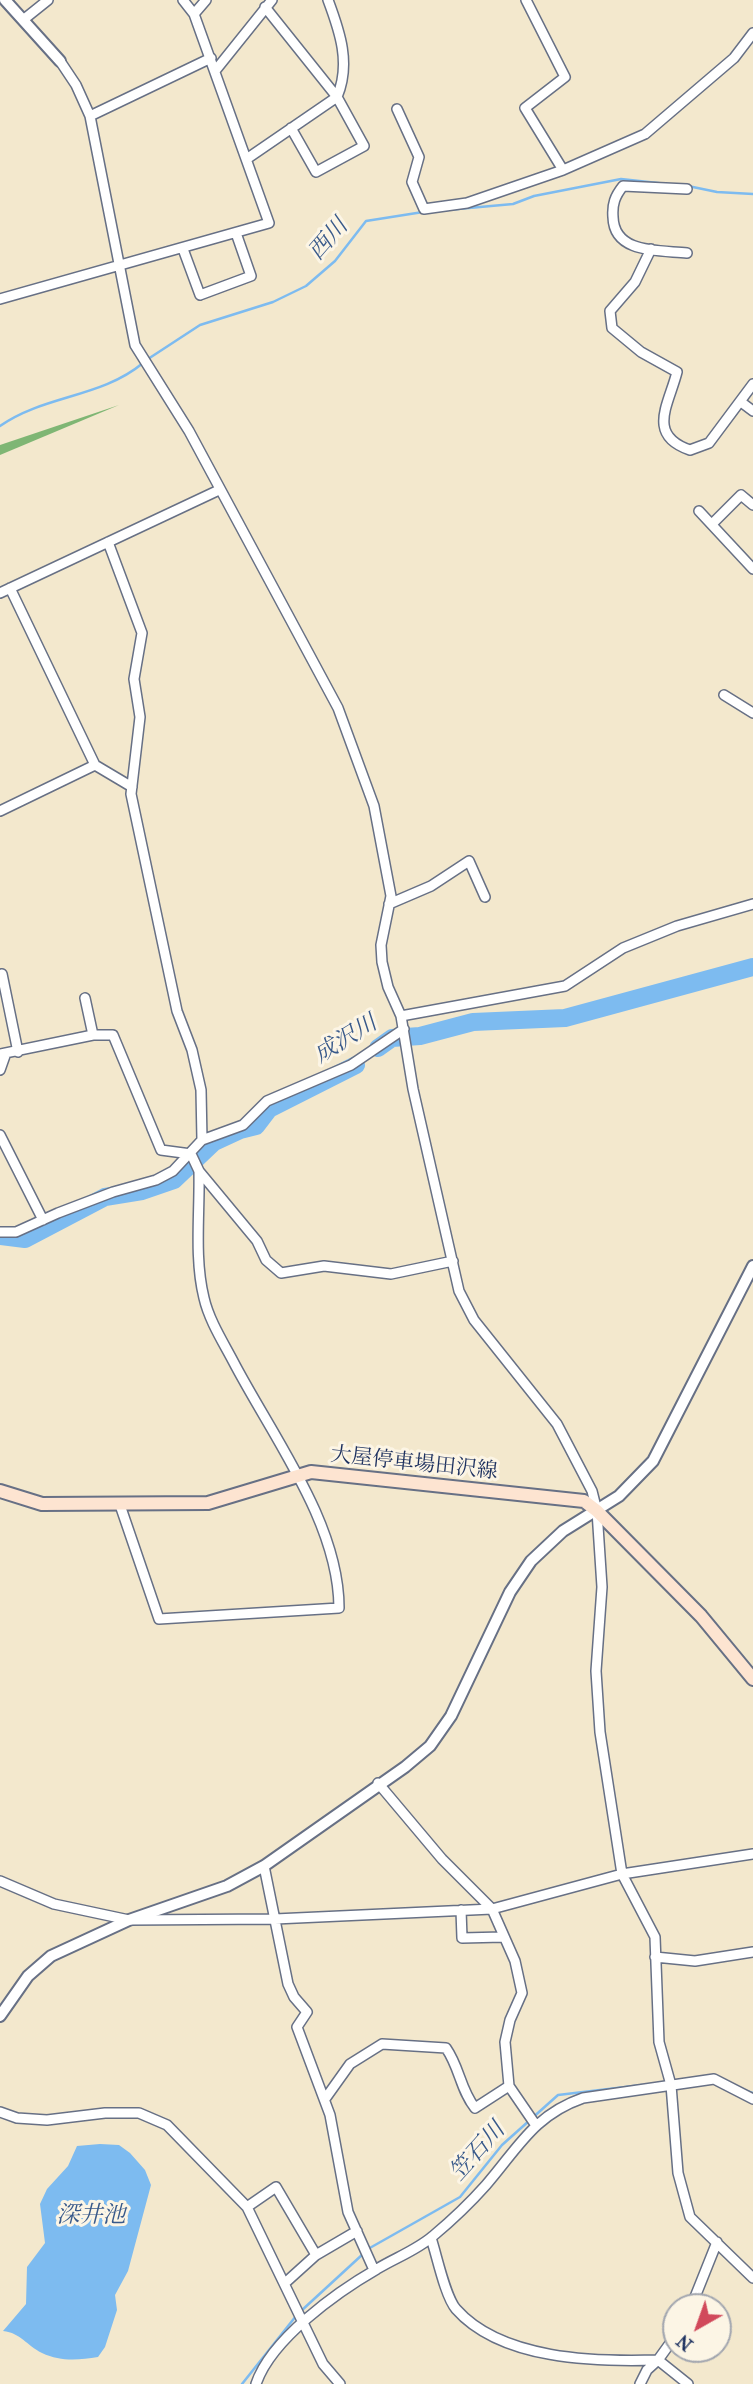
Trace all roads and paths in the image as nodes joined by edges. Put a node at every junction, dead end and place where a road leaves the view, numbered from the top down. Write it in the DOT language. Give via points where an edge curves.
graph roads {
  1 [pos="5,0"];
  2 [pos="48,0"];
  3 [pos="183,0"];
  4 [pos="206,0"];
  5 [pos="328,0"];
  6 [pos="526,0"];
  7 [pos="270,2"];
  8 [pos="194,14"];
  9 [pos="23,20"];
  10 [pos="753,33"];
  11 [pos="211,58"];
  12 [pos="60,61"];
  13 [pos="215,71"];
  14 [pos="337,97"];
  15 [pos="397,109"];
  16 [pos="90,116"];
  17 [pos="291,128"];
  18 [pos="248,158"];
  19 [pos="563,170"];
  20 [pos="687,189"];
  21 [pos="236,233"];
  22 [pos="183,248"];
  23 [pos="651,249"];
  24 [pos="687,253"];
  25 [pos="119,267"];
  26 [pos="0,299"];
  27 [pos="753,384"];
  28 [pos="741,402"];
  29 [pos="753,411"];
  30 [pos="219,490"];
  31 [pos="753,505"];
  32 [pos="699,511"];
  33 [pos="712,524"];
  34 [pos="108,542"];
  35 [pos="751,563"];
  36 [pos="10,588"];
  37 [pos="0,593"];
  38 [pos="724,695"];
  39 [pos="753,713"];
  40 [pos="94,765"];
  41 [pos="132,787"];
  42 [pos="0,811"];
  43 [pos="485,897"];
  44 [pos="389,904"];
  45 [pos="753,904"];
  46 [pos="2,974"];
  47 [pos="85,998"];
  48 [pos="401,1016"];
  49 [pos="404,1031"];
  50 [pos="93,1035"];
  51 [pos="18,1052"];
  52 [pos="3,1054"];
  53 [pos="0,1070"];
  54 [pos="0,1135"];
  55 [pos="202,1140"];
  56 [pos="192,1157"];
  57 [pos="199,1171"];
  58 [pos="43,1220"];
  59 [pos="0,1232"];
  60 [pos="453,1261"];
  61 [pos="753,1266"];
  62 [pos="296,1475"];
  63 [pos="0,1491"];
  64 [pos="120,1505"];
  65 [pos="597,1511"];
  66 [pos="753,1679"];
  67 [pos="378,1783"];
  68 [pos="753,1854"];
  69 [pos="264,1866"];
  70 [pos="622,1874"];
  71 [pos="0,1881"];
  72 [pos="492,1909"];
  73 [pos="461,1910"];
  74 [pos="275,1919"];
  75 [pos="129,1920"];
  76 [pos="503,1937"];
  77 [pos="753,1952"];
  78 [pos="655,1956"];
  79 [pos="0,2016"];
  80 [pos="671,2085"];
  81 [pos="509,2086"];
  82 [pos="325,2099"];
  83 [pos="753,2099"];
  84 [pos="0,2112"];
  85 [pos="535,2124"];
  86 [pos="247,2207"];
  87 [pos="356,2231"];
  88 [pos="431,2238"];
  89 [pos="717,2242"];
  90 [pos="316,2255"];
  91 [pos="374,2270"];
  92 [pos="753,2278"];
  93 [pos="285,2283"];
  94 [pos="697,2293"];
  95 [pos="304,2322"];
  96 [pos="662,2354"];
  97 [pos="658,2360"];
  98 [pos="256,2384"];
  99 [pos="341,2384"];
  100 [pos="640,2384"];
  101 [pos="688,2384"];
  1 -- 9 [label="street"];
  2 -- 9 [label="street"];
  3 -- 8 [label="street"];
  4 -- 8 [label="street"];
  5 -- 14 [label="street" via="342,38 344,82"];
  6 -- 19 [label="street" via="565,77 525,108"];
  7 -- 13 [label="street"];
  7 -- 14 [label="street"];
  8 -- 11 [label="street"];
  9 -- 12 [label="street"];
  10 -- 19 [label="street" via="734,58 645,134"];
  11 -- 13 [label="street"];
  11 -- 16 [label="street"];
  12 -- 16 [label="street"];
  13 -- 18 [label="street"];
  14 -- 17 [label="street"];
  14 -- 17 [label="street" via="364,146 316,172"];
  15 -- 19 [label="street" via="419,157 412,182 424,209 467,203"];
  16 -- 25 [label="street"];
  17 -- 18 [label="street"];
  18 -- 21 [label="street" via="269,223"];
  20 -- 23 [label="street" via="622,186 615,197 613,227 621,241"];
  21 -- 22 [label="street"];
  21 -- 22 [label="street" via="251,276 200,295"];
  22 -- 25 [label="street"];
  23 -- 24 [label="street"];
  23 -- 28 [label="street" via="635,282 610,310 612,328 641,352 677,372 662,418 663,429 683,448 698,449 709,443"];
  25 -- 26 [label="street"];
  25 -- 30 [label="street" via="135,345 189,431"];
  27 -- 28 [label="street"];
  28 -- 29 [label="street"];
  30 -- 34 [label="street"];
  30 -- 44 [label="street" via="338,708 374,806 389,871"];
  31 -- 33 [label="street" via="741,495"];
  32 -- 33 [label="street"];
  33 -- 35 [label="street"];
  34 -- 36 [label="street"];
  34 -- 41 [label="street" via="142,633 134,679 140,717"];
  36 -- 37 [label="street"];
  36 -- 40 [label="street"];
  38 -- 39 [label="street"];
  40 -- 41 [label="street"];
  40 -- 42 [label="street"];
  41 -- 55 [label="street" via="136,829 177,1010 201,1090"];
  43 -- 44 [label="street" via="469,861 431,886"];
  44 -- 48 [label="street" via="382,962"];
  45 -- 48 [label="street" via="677,926 623,948 565,986"];
  46 -- 51 [label="street"];
  47 -- 50 [label="street"];
  48 -- 49 [label="street"];
  49 -- 55 [label="street" via="351,1065 267,1101 243,1125"];
  49 -- 60 [label="street"];
  50 -- 51 [label="street"];
  50 -- 56 [label="street" via="113,1035 161,1150"];
  51 -- 52 [label="street"];
  52 -- 53 [label="street"];
  54 -- 58 [label="street"];
  55 -- 56 [label="street"];
  56 -- 57 [label="street"];
  56 -- 58 [label="street" via="156,1180"];
  57 -- 60 [label="street" via="257,1241 266,1260 281,1273 324,1266 391,1275"];
  57 -- 62 [label="street" via="204,1299"];
  58 -- 59 [label="street" via="16,1232"];
  60 -- 65 [label="street" via="459,1291 474,1320 557,1424 592,1491"];
  61 -- 65 [label="street" via="653,1461 626,1490"];
  62 -- 64 [label="main road, 大屋停車場田沢線" via="208,1503"];
  62 -- 64 [label="street" via="334,1560 339,1608 159,1619"];
  62 -- 65 [label="main road, 大屋停車場田沢線" via="321,1473 584,1501"];
  63 -- 64 [label="main road, 大屋停車場田沢線" via="42,1504"];
  65 -- 66 [label="main road, 大屋停車場田沢線" via="701,1616"];
  65 -- 67 [label="street" via="563,1531 531,1561 510,1592 442,1732 418,1757"];
  65 -- 70 [label="street" via="602,1587 596,1671 600,1732"];
  67 -- 69 [label="street"];
  67 -- 72 [label="street" via="442,1859"];
  68 -- 70 [label="street"];
  69 -- 74 [label="street"];
  69 -- 75 [label="street" via="227,1886"];
  70 -- 72 [label="street"];
  70 -- 78 [label="street" via="655,1937"];
  71 -- 75 [label="street" via="54,1904"];
  72 -- 73 [label="street"];
  72 -- 76 [label="street"];
  73 -- 74 [label="street"];
  73 -- 76 [label="street" via="462,1938"];
  74 -- 75 [label="street"];
  74 -- 82 [label="street" via="288,1984 307,2012 297,2027"];
  75 -- 79 [label="street" via="51,1956 28,1976"];
  76 -- 81 [label="street" via="515,1961 522,1993 505,2042"];
  77 -- 78 [label="street" via="695,1961"];
  78 -- 80 [label="street" via="659,2042"];
  80 -- 83 [label="street" via="714,2080"];
  80 -- 85 [label="street" via="583,2098"];
  80 -- 89 [label="street" via="684,2199 690,2217"];
  81 -- 82 [label="street" via="475,2108 463,2094 458,2066 446,2048 382,2043 350,2064"];
  81 -- 85 [label="street"];
  82 -- 87 [label="street"];
  84 -- 86 [label="street" via="47,2120 139,2113 167,2125"];
  85 -- 88 [label="street" via="485,2186"];
  86 -- 90 [label="street" via="276,2187"];
  86 -- 93 [label="street"];
  87 -- 90 [label="street"];
  87 -- 91 [label="street"];
  88 -- 91 [label="street"];
  88 -- 97 [label="street" via="454,2308 495,2339 566,2357"];
  89 -- 92 [label="street"];
  89 -- 94 [label="street"];
  90 -- 93 [label="street"];
  91 -- 95 [label="street"];
  93 -- 95 [label="street"];
  95 -- 98 [label="street" via="274,2351"];
  95 -- 99 [label="street" via="323,2364"];
  96 -- 97 [label="street"];
  97 -- 100 [label="street"];
  97 -- 101 [label="street"];
}
